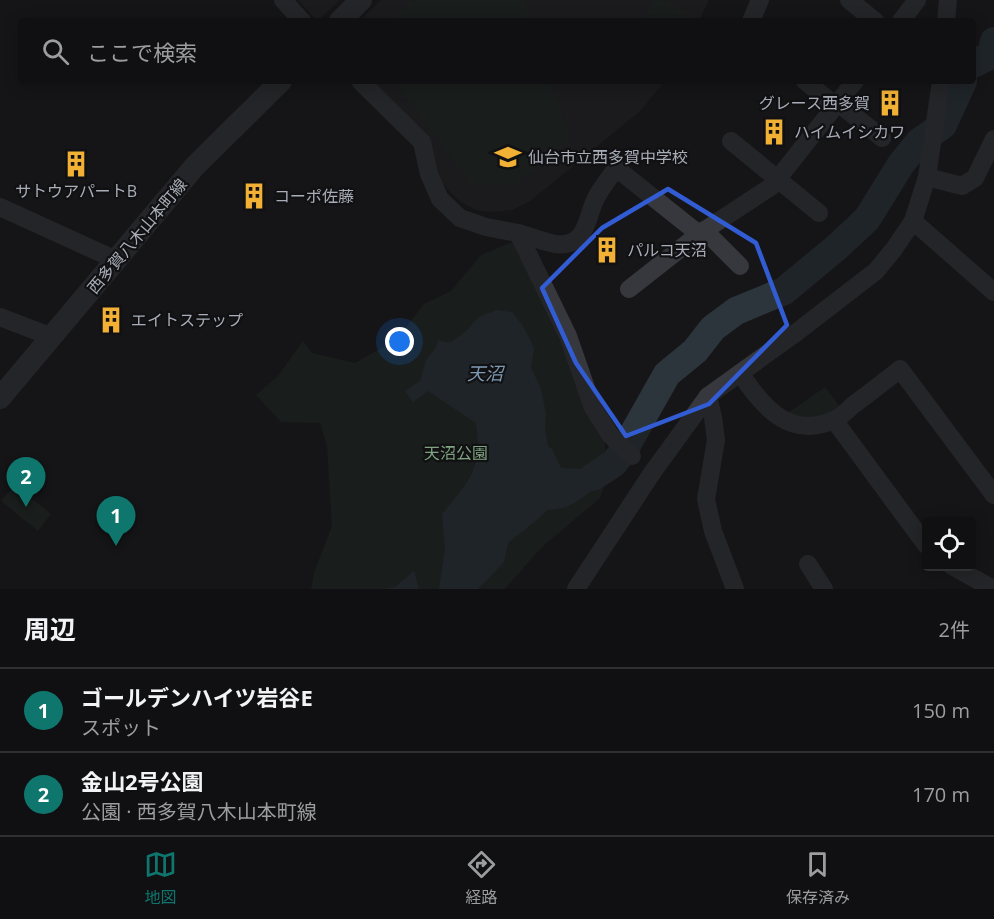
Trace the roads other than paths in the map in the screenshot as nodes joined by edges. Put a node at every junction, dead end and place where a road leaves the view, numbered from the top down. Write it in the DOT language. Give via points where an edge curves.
graph roads {
  1 [pos="283,0"];
  2 [pos="361,0"];
  3 [pos="760,0"];
  4 [pos="849,0"];
  5 [pos="917,0"];
  6 [pos="948,0"];
  7 [pos="299,18"];
  8 [pos="342,18"];
  9 [pos="752,18"];
  10 [pos="871,18"];
  11 [pos="903,18"];
  12 [pos="946,18"];
  13 [pos="278,84"];
  14 [pos="363,84"];
  15 [pos="809,84"];
  16 [pos="853,84"];
  17 [pos="941,84"];
  18 [pos="837,104"];
  19 [pos="882,138"];
  20 [pos="994,139"];
  21 [pos="731,141"];
  22 [pos="927,177"];
  23 [pos="777,179"];
  24 [pos="0,207"];
  25 [pos="819,213"];
  26 [pos="913,221"];
  27 [pos="701,232"];
  28 [pos="518,233"];
  29 [pos="116,260"];
  30 [pos="741,266"];
  31 [pos="629,289"];
  32 [pos="994,292"];
  33 [pos="0,317"];
  34 [pos="52,337"];
  35 [pos="740,373"];
  36 [pos="708,396"];
  37 [pos="0,398"];
  38 [pos="834,420"];
  39 [pos="632,456"];
  40 [pos="994,495"];
  41 [pos="922,538"];
  42 [pos="807,564"];
  43 [pos="959,571"];
  44 [pos="732,581"];
  45 [pos="576,589"];
  46 [pos="718,589"];
  47 [pos="824,589"];
  48 [pos="993,589"];
  1 -- 7 [label="street"];
  2 -- 8 [label="street"];
  3 -- 9 [label="street"];
  4 -- 10 [label="street"];
  5 -- 11 [label="street"];
  6 -- 12 [label="street"];
  13 -- 29 [label="street, 西多賀八木山本町線" via="195,166"];
  14 -- 28 [label="street" via="422,142 440,199 460,218"];
  15 -- 18 [label="street"];
  16 -- 18 [label="street"];
  17 -- 22 [label="street"];
  18 -- 19 [label="street"];
  18 -- 23 [label="street"];
  20 -- 22 [label="street" via="975,178 962,186"];
  21 -- 23 [label="street"];
  22 -- 26 [label="street"];
  23 -- 25 [label="street"];
  23 -- 27 [label="street"];
  24 -- 29 [label="street"];
  26 -- 32 [label="street"];
  26 -- 35 [label="street" via="876,271"];
  27 -- 28 [label="street" via="615,168 595,201 585,231 576,239 555,244"];
  27 -- 30 [label="street"];
  27 -- 31 [label="street"];
  28 -- 39 [label="street" via="568,336 593,408 611,436"];
  29 -- 34 [label="street, 西多賀八木山本町線"];
  33 -- 34 [label="street"];
  34 -- 37 [label="street, 西多賀八木山本町線"];
  35 -- 36 [label="street"];
  35 -- 38 [label="street" via="758,399 790,423 814,425"];
  36 -- 44 [label="street" via="716,440 706,499"];
  36 -- 45 [label="street"];
  38 -- 40 [label="street" via="900,369"];
  38 -- 41 [label="street"];
  42 -- 47 [label="street"];
  43 -- 48 [label="street"];
  44 -- 46 [label="street"];
}
